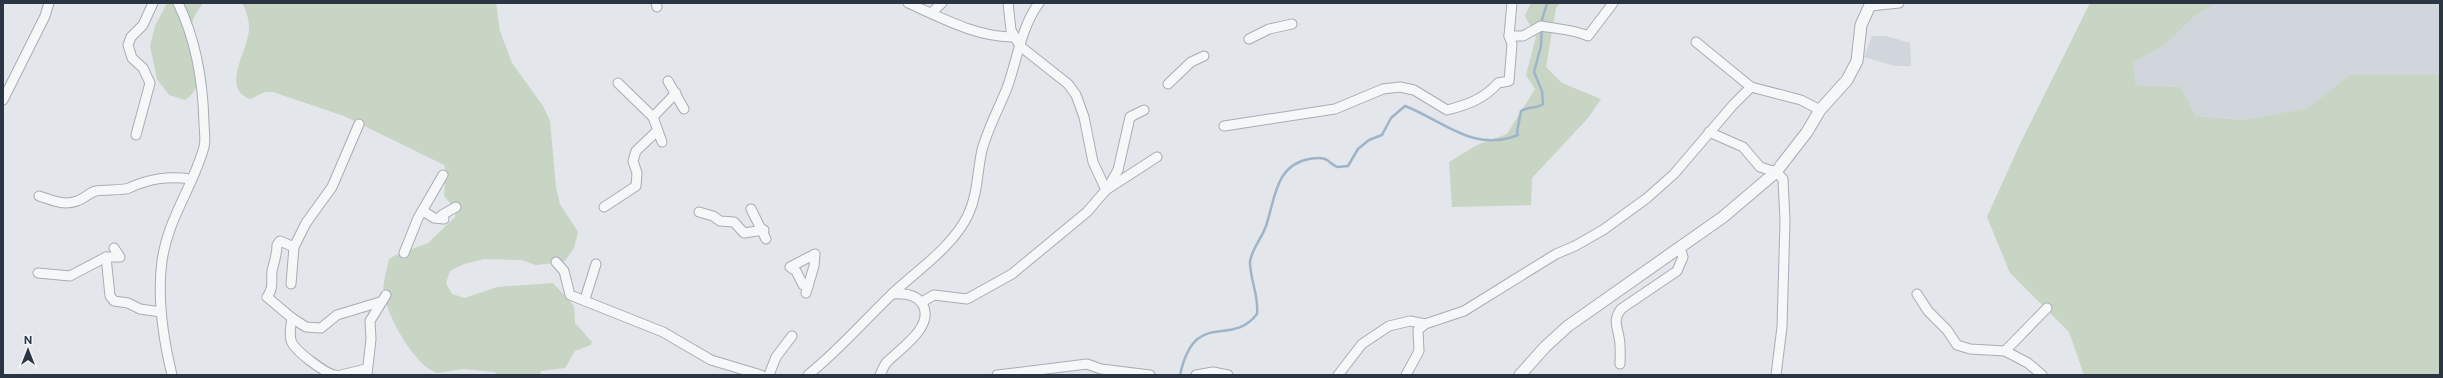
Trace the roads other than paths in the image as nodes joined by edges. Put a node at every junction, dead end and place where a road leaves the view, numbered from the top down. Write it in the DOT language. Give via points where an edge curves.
graph roads {
  1 [pos="49,3"];
  2 [pos="153,3"];
  3 [pos="178,3"];
  4 [pos="908,3"];
  5 [pos="942,3"];
  6 [pos="1008,3"];
  7 [pos="1039,3"];
  8 [pos="1512,3"];
  9 [pos="1613,3"];
  10 [pos="1900,3"];
  11 [pos="1871,4"];
  12 [pos="931,13"];
  13 [pos="1292,24"];
  14 [pos="1509,36"];
  15 [pos="1014,37"];
  16 [pos="1249,39"];
  17 [pos="1696,42"];
  18 [pos="1020,46"];
  19 [pos="1204,56"];
  20 [pos="668,81"];
  21 [pos="618,83"];
  22 [pos="1168,84"];
  23 [pos="1751,87"];
  24 [pos="676,93"];
  25 [pos="3,100"];
  26 [pos="684,109"];
  27 [pos="1144,110"];
  28 [pos="1820,110"];
  29 [pos="653,117"];
  30 [pos="359,124"];
  31 [pos="1224,126"];
  32 [pos="657,131"];
  33 [pos="1709,132"];
  34 [pos="136,135"];
  35 [pos="662,142"];
  36 [pos="1157,157"];
  37 [pos="1776,172"];
  38 [pos="443,175"];
  39 [pos="192,179"];
  40 [pos="1106,190"];
  41 [pos="39,196"];
  42 [pos="456,207"];
  43 [pos="604,207"];
  44 [pos="751,209"];
  45 [pos="422,211"];
  46 [pos="699,212"];
  47 [pos="294,247"];
  48 [pos="114,248"];
  49 [pos="1680,248"];
  50 [pos="404,253"];
  51 [pos="106,257"];
  52 [pos="556,262"];
  53 [pos="596,264"];
  54 [pos="38,273"];
  55 [pos="291,284"];
  56 [pos="892,294"];
  57 [pos="1917,294"];
  58 [pos="585,299"];
  59 [pos="922,302"];
  60 [pos="2047,308"];
  61 [pos="161,312"];
  62 [pos="292,318"];
  63 [pos="1425,324"];
  64 [pos="792,336"];
  65 [pos="2005,351"];
  66 [pos="1620,364"];
  67 [pos="366,372"];
  68 [pos="172,375"];
  69 [pos="336,375"];
  70 [pos="341,375"];
  71 [pos="761,375"];
  72 [pos="770,375"];
  73 [pos="808,375"];
  74 [pos="880,375"];
  75 [pos="997,375"];
  76 [pos="1150,375"];
  77 [pos="1196,375"];
  78 [pos="1228,375"];
  79 [pos="1338,375"];
  80 [pos="1406,375"];
  81 [pos="1520,375"];
  82 [pos="1776,375"];
  83 [pos="2042,375"];
  1 -- 25 [label="street"];
  2 -- 34 [label="street" via="143,25 131,37 128,45 132,58 143,68 150,82"];
  3 -- 39 [label="street" via="195,50 203,105 204,146"];
  4 -- 12 [label="street"];
  5 -- 12 [label="street"];
  6 -- 15 [label="street"];
  7 -- 18 [label="street"];
  8 -- 14 [label="street"];
  9 -- 14 [label="street" via="1588,36 1572,29 1560,30 1540,26 1523,36"];
  10 -- 11 [label="street"];
  11 -- 28 [label="street" via="1861,25 1857,61 1847,80"];
  12 -- 15 [label="street" via="969,29"];
  13 -- 16 [label="street" via="1269,29"];
  14 -- 31 [label="street" via="1512,44 1509,81 1498,82 1471,104 1447,110 1414,90 1400,87 1383,89 1335,109"];
  15 -- 18 [label="street"];
  17 -- 23 [label="street"];
  18 -- 40 [label="street" via="1073,89 1084,117 1093,162"];
  18 -- 56 [label="street" via="1008,86 982,150 975,198 968,215 957,233 934,257"];
  19 -- 22 [label="street" via="1191,62"];
  20 -- 24 [label="street"];
  21 -- 29 [label="street"];
  23 -- 28 [label="street" via="1801,100"];
  23 -- 33 [label="street"];
  24 -- 26 [label="street"];
  24 -- 29 [label="street"];
  27 -- 40 [label="street" via="1130,117 1118,170"];
  28 -- 37 [label="street" via="1807,132"];
  29 -- 32 [label="street"];
  30 -- 47 [label="street" via="332,187 306,223"];
  32 -- 35 [label="street"];
  32 -- 43 [label="street" via="636,151 633,161 636,186"];
  33 -- 37 [label="street" via="1743,148 1760,167"];
  33 -- 63 [label="street" via="1674,174 1647,198 1603,230 1556,254 1464,311"];
  36 -- 40 [label="street"];
  37 -- 49 [label="street" via="1723,217"];
  37 -- 82 [label="street" via="1784,185 1785,221 1782,328"];
  38 -- 45 [label="street"];
  39 -- 41 [label="street" via="156,178 128,188 95,191 77,201 53,202"];
  39 -- 61 [label="street" via="172,219 162,261"];
  40 -- 59 [label="street" via="1087,212 1012,274 967,299 934,294"];
  42 -- 45 [label="street" via="442,215 444,219 434,218"];
  44 -- 46 [label="street" via="765,235 744,234 734,222 720,221"];
  45 -- 50 [label="street"];
  47 -- 55 [label="street"];
  47 -- 62 [label="street" via="280,241 277,245 273,281 267,297 278,309"];
  48 -- 51 [label="street" via="120,257"];
  49 -- 66 [label="street" via="1683,257 1677,271 1616,316"];
  49 -- 81 [label="street" via="1568,326"];
  51 -- 54 [label="street" via="70,276"];
  51 -- 61 [label="street" via="110,296 114,302"];
  52 -- 58 [label="street" via="564,271 570,294"];
  53 -- 58 [label="street"];
  56 -- 59 [label="street" via="913,296"];
  56 -- 73 [label="street" via="840,348"];
  57 -- 65 [label="street" via="1957,345 1970,349"];
  58 -- 71 [label="street" via="663,332 711,360"];
  59 -- 74 [label="street" via="925,310 924,321 912,339 886,363"];
  60 -- 65 [label="street"];
  61 -- 68 [label="street"];
  62 -- 67 [label="street" via="306,327 321,328 336,315 383,299 370,321 372,339"];
  62 -- 69 [label="street" via="291,340 297,351 315,362 322,371"];
  63 -- 79 [label="street" via="1410,321 1390,326 1376,334 1362,344"];
  63 -- 80 [label="street" via="1418,330 1419,351"];
  64 -- 72 [label="street" via="776,357"];
  65 -- 83 [label="street" via="2028,363"];
  67 -- 70 [label="street"];
  75 -- 76 [label="street" via="1087,364 1102,369"];
  77 -- 78 [label="street" via="1213,372"];
}
